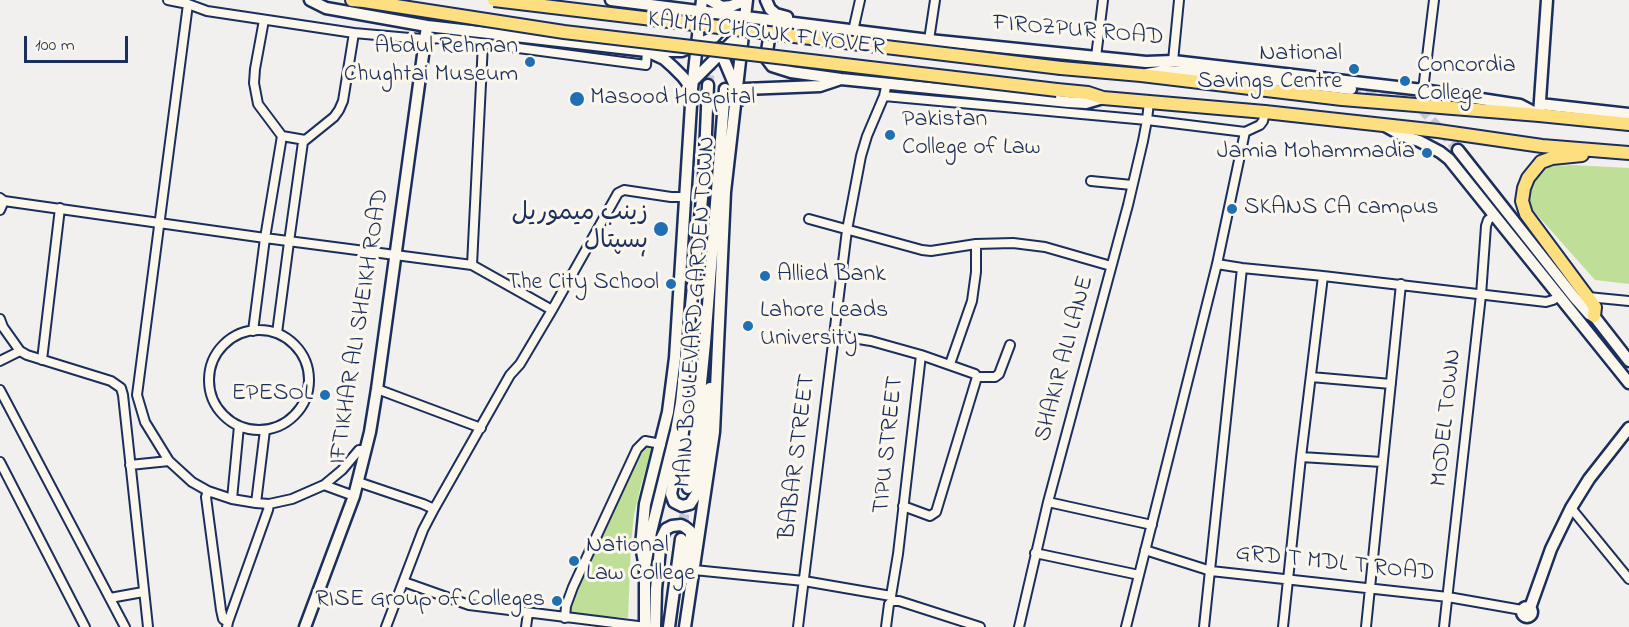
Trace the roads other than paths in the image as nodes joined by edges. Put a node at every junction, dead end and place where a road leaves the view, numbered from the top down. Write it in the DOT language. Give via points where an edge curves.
graph roads {
  1 [pos="168,0"];
  2 [pos="310,0"];
  3 [pos="494,0"];
  4 [pos="611,0"];
  5 [pos="710,0"];
  6 [pos="744,0"];
  7 [pos="766,0"];
  8 [pos="860,0"];
  9 [pos="935,0"];
  10 [pos="1103,0"];
  11 [pos="1179,0"];
  12 [pos="1434,0"];
  13 [pos="1547,0"];
  14 [pos="358,1"];
  15 [pos="648,2"];
  16 [pos="665,3"];
  17 [pos="188,4"];
  18 [pos="701,5"];
  19 [pos="739,16"];
  20 [pos="264,20"];
  21 [pos="816,25"];
  22 [pos="427,26"];
  23 [pos="743,31"];
  24 [pos="853,31"];
  25 [pos="354,33"];
  26 [pos="714,37"];
  27 [pos="425,39"];
  28 [pos="929,40"];
  29 [pos="483,43"];
  30 [pos="697,45"];
  31 [pos="647,51"];
  32 [pos="721,54"];
  33 [pos="1096,57"];
  34 [pos="1173,61"];
  35 [pos="1146,62"];
  36 [pos="1061,68"];
  37 [pos="1140,75"];
  38 [pos="1231,75"];
  39 [pos="841,79"];
  40 [pos="886,82"];
  41 [pos="708,85"];
  42 [pos="692,86"];
  43 [pos="731,89"];
  44 [pos="1351,89"];
  45 [pos="1423,90"];
  46 [pos="884,96"];
  47 [pos="1103,98"];
  48 [pos="1149,102"];
  49 [pos="1539,109"];
  50 [pos="1265,112"];
  51 [pos="1629,114"];
  52 [pos="1147,120"];
  53 [pos="1629,124"];
  54 [pos="1384,125"];
  55 [pos="1245,132"];
  56 [pos="282,136"];
  57 [pos="305,140"];
  58 [pos="1458,150"];
  59 [pos="1616,152"];
  60 [pos="1629,153"];
  61 [pos="729,157"];
  62 [pos="1091,182"];
  63 [pos="1132,185"];
  64 [pos="685,197"];
  65 [pos="2,199"];
  66 [pos="60,208"];
  67 [pos="0,210"];
  68 [pos="1493,216"];
  69 [pos="809,219"];
  70 [pos="160,223"];
  71 [pos="848,230"];
  72 [pos="265,238"];
  73 [pos="289,242"];
  74 [pos="976,244"];
  75 [pos="396,256"];
  76 [pos="1217,264"];
  77 [pos="472,265"];
  78 [pos="1112,266"];
  79 [pos="1242,268"];
  80 [pos="695,273"];
  81 [pos="720,274"];
  82 [pos="1323,276"];
  83 [pos="1401,284"];
  84 [pos="1481,295"];
  85 [pos="1559,296"];
  86 [pos="1588,297"];
  87 [pos="1629,301"];
  88 [pos="552,310"];
  89 [pos="1594,316"];
  90 [pos="0,319"];
  91 [pos="253,331"];
  92 [pos="277,333"];
  93 [pos="834,335"];
  94 [pos="1010,345"];
  95 [pos="20,351"];
  96 [pos="921,355"];
  97 [pos="42,360"];
  98 [pos="0,361"];
  99 [pos="1629,361"];
  100 [pos="950,364"];
  101 [pos="977,377"];
  102 [pos="1311,377"];
  103 [pos="1391,384"];
  104 [pos="1629,385"];
  105 [pos="377,389"];
  106 [pos="0,390"];
  107 [pos="123,395"];
  108 [pos="137,395"];
  109 [pos="1629,422"];
  110 [pos="238,426"];
  111 [pos="481,428"];
  112 [pos="1629,428"];
  113 [pos="265,430"];
  114 [pos="661,444"];
  115 [pos="366,450"];
  116 [pos="1301,457"];
  117 [pos="169,461"];
  118 [pos="1382,462"];
  119 [pos="1,465"];
  120 [pos="130,465"];
  121 [pos="358,482"];
  122 [pos="324,486"];
  123 [pos="688,488"];
  124 [pos="208,491"];
  125 [pos="354,496"];
  126 [pos="232,499"];
  127 [pos="1048,502"];
  128 [pos="256,503"];
  129 [pos="269,504"];
  130 [pos="903,506"];
  131 [pos="1571,508"];
  132 [pos="434,509"];
  133 [pos="1152,525"];
  134 [pos="681,539"];
  135 [pos="1145,550"];
  136 [pos="1035,553"];
  137 [pos="645,567"];
  138 [pos="694,570"];
  139 [pos="1210,571"];
  140 [pos="1139,575"];
  141 [pos="1288,579"];
  142 [pos="1629,579"];
  143 [pos="804,581"];
  144 [pos="404,582"];
  145 [pos="1371,587"];
  146 [pos="143,592"];
  147 [pos="1448,597"];
  148 [pos="110,598"];
  149 [pos="892,599"];
  150 [pos="528,613"];
  151 [pos="1528,615"];
  152 [pos="571,621"];
  153 [pos="227,625"];
  154 [pos="85,627"];
  155 [pos="125,627"];
  156 [pos="148,627"];
  157 [pos="305,627"];
  158 [pos="386,627"];
  159 [pos="526,627"];
  160 [pos="645,627"];
  161 [pos="655,627"];
  162 [pos="669,627"];
  163 [pos="680,627"];
  164 [pos="685,627"];
  165 [pos="798,627"];
  166 [pos="886,627"];
  167 [pos="980,627"];
  168 [pos="1019,627"];
  169 [pos="1126,627"];
  170 [pos="1204,627"];
  171 [pos="1283,627"];
  172 [pos="1366,627"];
  173 [pos="1444,627"];
  1 -- 17 [label="street"];
  2 -- 22 [label="main road" via="326,8"];
  3 -- 36 [label="main road, KALMA CHOWK FLYOVER, bridge"];
  4 -- 15 [label="main road, FIROZPUR ROAD"];
  5 -- 6 [label="main road" via="722,7"];
  6 -- 19 [label="main road"];
  7 -- 21 [label="main road" via="776,14"];
  8 -- 24 [label="street"];
  9 -- 28 [label="street"];
  10 -- 33 [label="street"];
  11 -- 34 [label="street"];
  12 -- 45 [label="street"];
  13 -- 49 [label="main road"];
  14 -- 47 [label="main road, KALMA CHOWK FLYOVER, bridge" via="564,32 1088,93"];
  15 -- 16 [label="main road, FIROZPUR ROAD"];
  16 -- 18 [label="main road, FIROZPUR ROAD"];
  17 -- 20 [label="street"];
  17 -- 70 [label="street"];
  18 -- 19 [label="main road, FIROZPUR ROAD"];
  18 -- 26 [label="main road"];
  18 -- 30 [label="main road, MAIN BOULEVARD GARDEN TOWN"];
  19 -- 21 [label="main road, FIROZPUR ROAD"];
  19 -- 23 [label="main road, MAIN BOULEVARD GARDEN TOWN"];
  19 -- 26 [label="main road"];
  20 -- 25 [label="street"];
  20 -- 56 [label="street" via="255,69 256,96"];
  21 -- 23 [label="main road" via="761,24"];
  21 -- 24 [label="main road, FIROZPUR ROAD"];
  21 -- 39 [label="main road" via="772,30 766,58 776,68"];
  22 -- 27 [label="main road, IFTIKHAR ALI SHEIKH ROAD"];
  22 -- 31 [label="main road"];
  23 -- 32 [label="main road"];
  23 -- 43 [label="main road, MAIN BOULEVARD GARDEN TOWN"];
  24 -- 28 [label="main road, FIROZPUR ROAD"];
  25 -- 27 [label="street"];
  25 -- 57 [label="street" via="339,110"];
  26 -- 30 [label="main road"];
  26 -- 32 [label="main road"];
  27 -- 29 [label="street"];
  27 -- 75 [label="main road, IFTIKHAR ALI SHEIKH ROAD"];
  28 -- 33 [label="main road, FIROZPUR ROAD"];
  29 -- 31 [label="street" via="646,65"];
  29 -- 77 [label="street"];
  30 -- 31 [label="main road" via="682,51"];
  30 -- 42 [label="main road, MAIN BOULEVARD GARDEN TOWN"];
  31 -- 42 [label="main road" via="673,67"];
  32 -- 42 [label="main road"];
  32 -- 43 [label="main road"];
  33 -- 35 [label="main road, FIROZPUR ROAD"];
  34 -- 35 [label="main road, FIROZPUR ROAD"];
  34 -- 45 [label="main road, FIROZPUR ROAD"];
  35 -- 38 [label="main road"];
  36 -- 37 [label="main road, FIROZPUR ROAD"];
  37 -- 38 [label="main road" via="1164,70"];
  37 -- 49 [label="main road, FIROZPUR ROAD" via="1342,99"];
  38 -- 44 [label="main road"];
  39 -- 40 [label="main road"];
  39 -- 61 [label="main road" via="820,86 744,89"];
  40 -- 46 [label="street, BABAR STREET"];
  40 -- 47 [label="main road" via="1068,102 1086,103"];
  41 -- 80 [label="main road, MAIN BOULEVARD GARDEN TOWN"];
  42 -- 64 [label="main road, MAIN BOULEVARD GARDEN TOWN"];
  43 -- 61 [label="main road, MAIN BOULEVARD GARDEN TOWN"];
  43 -- 123 [label="main road, MAIN BOULEVARD GARDEN TOWN"];
  45 -- 49 [label="main road, FIROZPUR ROAD"];
  46 -- 52 [label="street"];
  46 -- 71 [label="street, BABAR STREET" via="861,156"];
  47 -- 48 [label="main road"];
  48 -- 50 [label="main road"];
  48 -- 52 [label="street, SHAKIR ALI LANE"];
  49 -- 51 [label="main road"];
  49 -- 53 [label="main road, FIROZPUR ROAD"];
  50 -- 54 [label="main road"];
  50 -- 55 [label="street" via="1263,122"];
  52 -- 55 [label="street"];
  52 -- 63 [label="street, SHAKIR ALI LANE"];
  54 -- 59 [label="main road"];
  54 -- 68 [label="main road" via="1445,155"];
  55 -- 76 [label="street"];
  56 -- 57 [label="street"];
  56 -- 72 [label="street"];
  57 -- 73 [label="street"];
  58 -- 89 [label="main road" via="1574,297"];
  59 -- 60 [label="main road"];
  59 -- 86 [label="main road" via="1541,162 1524,188 1526,214"];
  61 -- 81 [label="main road, MAIN BOULEVARD GARDEN TOWN"];
  62 -- 63 [label="street"];
  63 -- 78 [label="street, SHAKIR ALI LANE"];
  64 -- 88 [label="street" via="624,190 618,193"];
  64 -- 114 [label="main road, MAIN BOULEVARD GARDEN TOWN" via="675,358"];
  65 -- 66 [label="street"];
  65 -- 67 [label="street"];
  66 -- 70 [label="street"];
  66 -- 97 [label="street"];
  68 -- 84 [label="street, MODEL TOWN" via="1486,226"];
  68 -- 85 [label="main road"];
  69 -- 71 [label="street"];
  70 -- 72 [label="street"];
  70 -- 108 [label="street"];
  71 -- 74 [label="street" via="931,251"];
  71 -- 93 [label="street, BABAR STREET"];
  72 -- 73 [label="street"];
  72 -- 91 [label="street"];
  73 -- 75 [label="street"];
  73 -- 92 [label="street"];
  74 -- 78 [label="street" via="1045,247"];
  74 -- 100 [label="street" via="972,301"];
  75 -- 77 [label="street"];
  75 -- 105 [label="main road, IFTIKHAR ALI SHEIKH ROAD"];
  76 -- 79 [label="street"];
  76 -- 133 [label="street"];
  77 -- 88 [label="street"];
  78 -- 127 [label="street, SHAKIR ALI LANE"];
  79 -- 82 [label="street"];
  79 -- 139 [label="street"];
  80 -- 81 [label="main road" via="686,417 671,494 674,502 682,506 690,504 697,494"];
  80 -- 137 [label="main road, MAIN BOULEVARD GARDEN TOWN" via="681,403"];
  81 -- 138 [label="main road, MAIN BOULEVARD GARDEN TOWN" via="714,432"];
  82 -- 83 [label="street"];
  82 -- 102 [label="street"];
  83 -- 84 [label="street"];
  83 -- 103 [label="street"];
  84 -- 85 [label="street" via="1546,302"];
  84 -- 147 [label="street, MODEL TOWN"];
  85 -- 104 [label="main road"];
  86 -- 87 [label="street"];
  86 -- 89 [label="main road" via="1595,307"];
  88 -- 111 [label="street"];
  89 -- 99 [label="main road"];
  90 -- 95 [label="street"];
  91 -- 92 [label="street"];
  91 -- 110 [label="street" via="227,342 218,353 209,380 217,407"];
  92 -- 113 [label="street" via="300,350 308,368 309,386 297,412 283,424"];
  93 -- 96 [label="street, TIPU STREET"];
  93 -- 143 [label="street, BABAR STREET"];
  94 -- 101 [label="street" via="999,374"];
  95 -- 97 [label="street"];
  95 -- 98 [label="street"];
  96 -- 100 [label="street"];
  96 -- 130 [label="street, TIPU STREET"];
  97 -- 107 [label="street" via="111,381 121,388"];
  100 -- 101 [label="street"];
  101 -- 130 [label="street" via="936,512 930,516"];
  102 -- 103 [label="street"];
  102 -- 116 [label="street"];
  103 -- 118 [label="street"];
  105 -- 111 [label="street"];
  105 -- 115 [label="main road, IFTIKHAR ALI SHEIKH ROAD"];
  106 -- 148 [label="street"];
  107 -- 108 [label="street"];
  107 -- 120 [label="street"];
  108 -- 117 [label="street" via="146,422"];
  109 -- 112 [label="main road"];
  110 -- 113 [label="street"];
  110 -- 126 [label="street"];
  111 -- 132 [label="street"];
  112 -- 131 [label="main road"];
  113 -- 128 [label="street"];
  114 -- 137 [label="main road, MAIN BOULEVARD GARDEN TOWN" via="645,504 641,546"];
  114 -- 152 [label="street" via="645,441 637,449 573,587 566,606"];
  115 -- 121 [label="main road, IFTIKHAR ALI SHEIKH ROAD"];
  115 -- 122 [label="street" via="359,450"];
  116 -- 118 [label="street"];
  116 -- 141 [label="street"];
  117 -- 120 [label="street"];
  117 -- 124 [label="street"];
  118 -- 145 [label="street"];
  119 -- 154 [label="street"];
  120 -- 146 [label="street"];
  121 -- 125 [label="main road, IFTIKHAR ALI SHEIKH ROAD"];
  121 -- 132 [label="street"];
  122 -- 125 [label="street"];
  122 -- 129 [label="street"];
  124 -- 126 [label="street"];
  124 -- 153 [label="street" via="221,610"];
  125 -- 157 [label="main road, IFTIKHAR ALI SHEIKH ROAD"];
  126 -- 128 [label="street"];
  127 -- 133 [label="street"];
  127 -- 136 [label="street, SHAKIR ALI LANE"];
  128 -- 129 [label="street"];
  129 -- 153 [label="street"];
  130 -- 149 [label="street, TIPU STREET"];
  131 -- 142 [label="street"];
  131 -- 151 [label="main road" via="1551,549"];
  132 -- 144 [label="street"];
  133 -- 135 [label="street"];
  134 -- 162 [label="main road"];
  135 -- 139 [label="street, GRD T MDL T ROAD"];
  135 -- 140 [label="street"];
  136 -- 140 [label="street"];
  136 -- 168 [label="street, SHAKIR ALI LANE"];
  137 -- 160 [label="main road, MAIN BOULEVARD GARDEN TOWN"];
  138 -- 143 [label="street"];
  138 -- 164 [label="main road, MAIN BOULEVARD GARDEN TOWN"];
  139 -- 141 [label="street, GRD T MDL T ROAD"];
  139 -- 170 [label="street"];
  140 -- 169 [label="street"];
  141 -- 145 [label="street, GRD T MDL T ROAD"];
  141 -- 171 [label="street"];
  143 -- 149 [label="street"];
  143 -- 165 [label="street, BABAR STREET"];
  144 -- 150 [label="street" via="469,605"];
  144 -- 158 [label="street"];
  145 -- 147 [label="street, GRD T MDL T ROAD"];
  145 -- 172 [label="street"];
  146 -- 148 [label="street"];
  146 -- 156 [label="street"];
  147 -- 151 [label="street, GRD T MDL T ROAD"];
  147 -- 173 [label="street, MODEL TOWN"];
  148 -- 155 [label="street"];
  149 -- 166 [label="street, TIPU STREET"];
  149 -- 167 [label="street"];
  150 -- 152 [label="street"];
  150 -- 159 [label="street"];
  152 -- 160 [label="street"];
  161 -- 163 [label="main road" via="661,539 666,530 677,525 691,534"];
}
